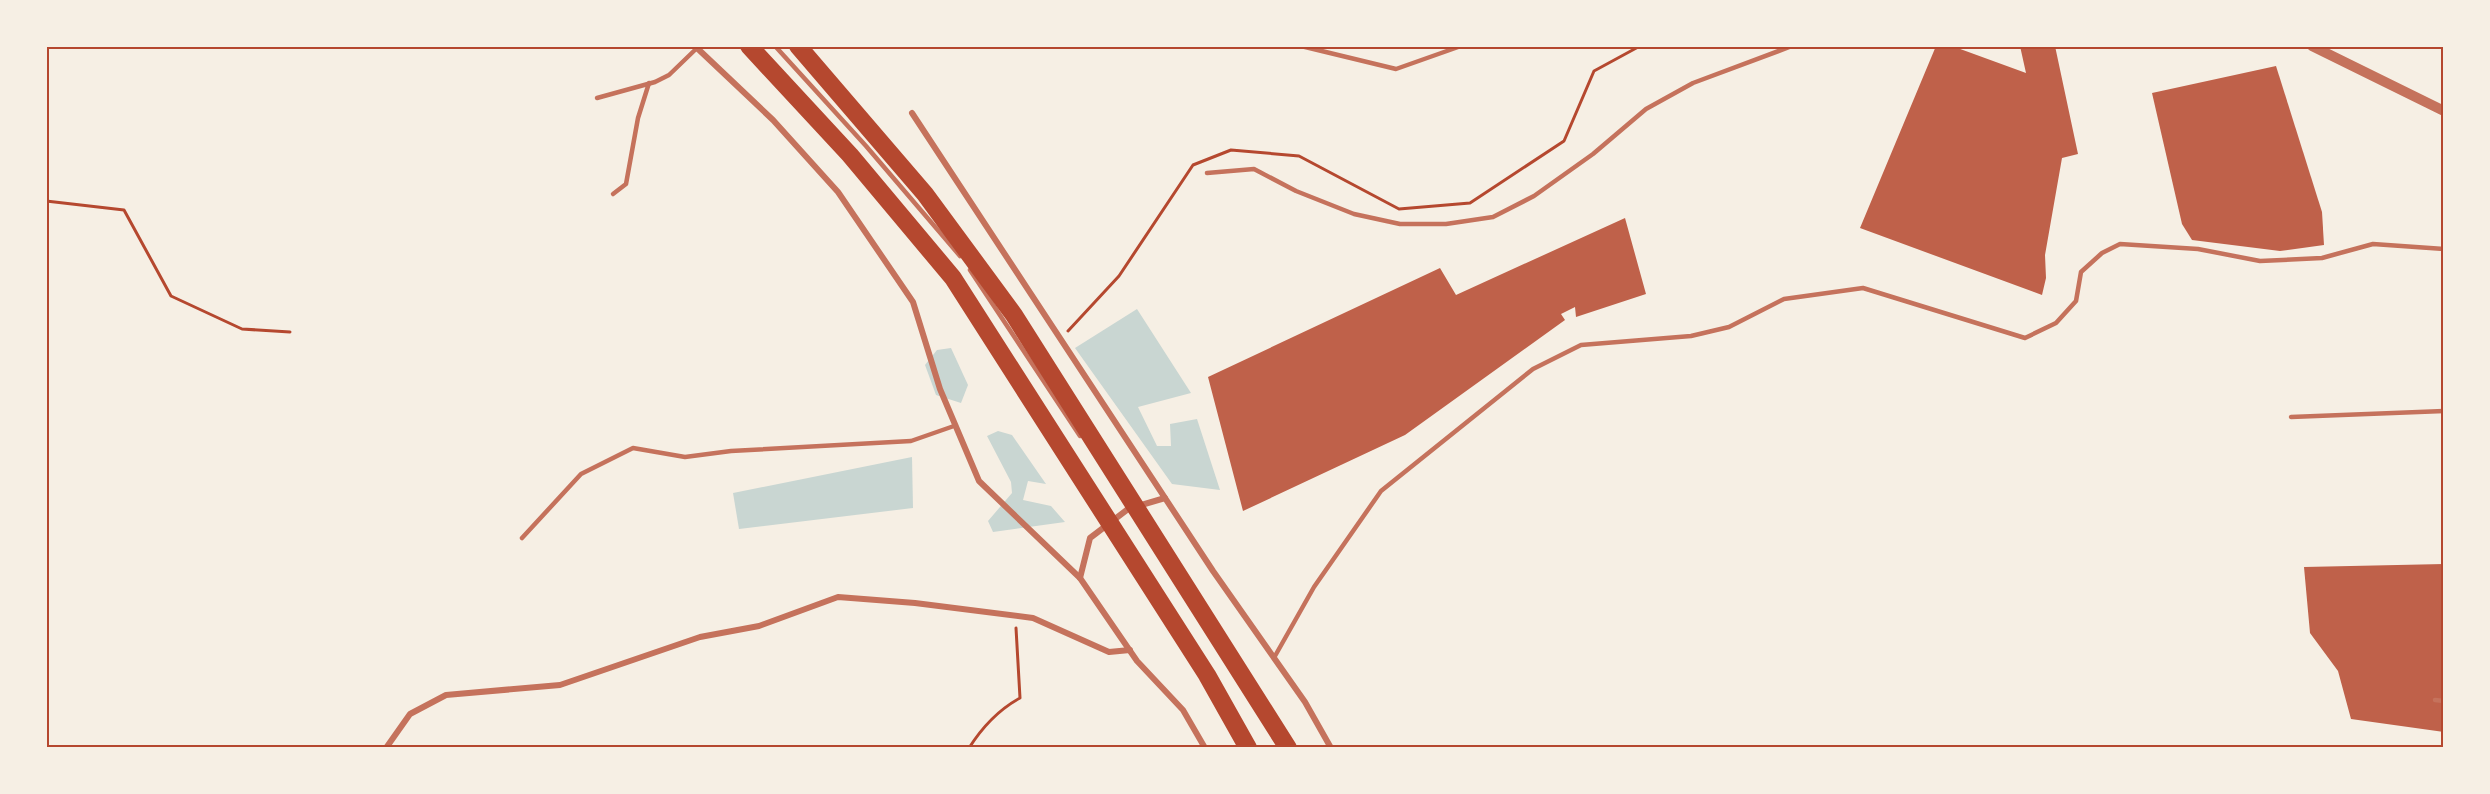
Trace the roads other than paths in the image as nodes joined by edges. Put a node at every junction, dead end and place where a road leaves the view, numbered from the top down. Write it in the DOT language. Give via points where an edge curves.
graph roads {
  1 [pos="748,46"];
  2 [pos="776,46"];
  3 [pos="798,46"];
  4 [pos="1300,46"];
  5 [pos="1461,46"];
  6 [pos="1792,46"];
  7 [pos="2312,46"];
  8 [pos="698,48"];
  9 [pos="649,83"];
  10 [pos="597,98"];
  11 [pos="2444,111"];
  12 [pos="912,113"];
  13 [pos="1207,173"];
  14 [pos="613,194"];
  15 [pos="2444,249"];
  16 [pos="2444,411"];
  17 [pos="2291,417"];
  18 [pos="954,426"];
  19 [pos="1083,440"];
  20 [pos="1165,498"];
  21 [pos="1122,499"];
  22 [pos="1128,509"];
  23 [pos="522,538"];
  24 [pos="1080,578"];
  25 [pos="1130,650"];
  26 [pos="1275,657"];
  27 [pos="2435,700"];
  28 [pos="2444,701"];
  29 [pos="386,747"];
  30 [pos="1205,747"];
  31 [pos="1248,747"];
  32 [pos="1288,747"];
  33 [pos="1331,747"];
  1 -- 31 [label="highway" via="850,155 953,278 1207,675"];
  2 -- 19 [label="lane" via="964,262"];
  3 -- 32 [label="highway" via="912,178 996,289"];
  4 -- 5 [label="lane" via="1396,69"];
  6 -- 13 [label="lane" via="1693,83 1646,109 1542,190 1493,217 1446,224 1401,224 1354,214 1254,169"];
  7 -- 11 [label="street"];
  8 -- 9 [label="lane" via="669,75"];
  8 -- 18 [label="street" via="773,120 838,192 913,302"];
  9 -- 10 [label="lane"];
  9 -- 14 [label="lane" via="626,184"];
  12 -- 20 [label="street"];
  15 -- 26 [label="lane" via="2373,244 2322,258 2260,261 2198,249 2120,244 2102,252 2081,272 2076,301 2056,323 2025,338 1863,288 1784,299 1729,327 1691,336 1581,345 1533,369 1381,491 1314,586"];
  16 -- 17 [label="lane"];
  18 -- 23 [label="lane" via="911,441 685,457 633,448 581,474"];
  18 -- 24 [label="street" via="979,481"];
  20 -- 22 [label="street"];
  20 -- 26 [label="street"];
  21 -- 22 [label="lane"];
  22 -- 24 [label="street" via="1090,538"];
  24 -- 25 [label="street"];
  25 -- 29 [label="street" via="1110,652 1033,618 838,597 759,626 700,637 560,686 446,695 410,714"];
  25 -- 30 [label="street" via="1183,710"];
  26 -- 33 [label="street"];
  27 -- 28 [label="lane"];
}
